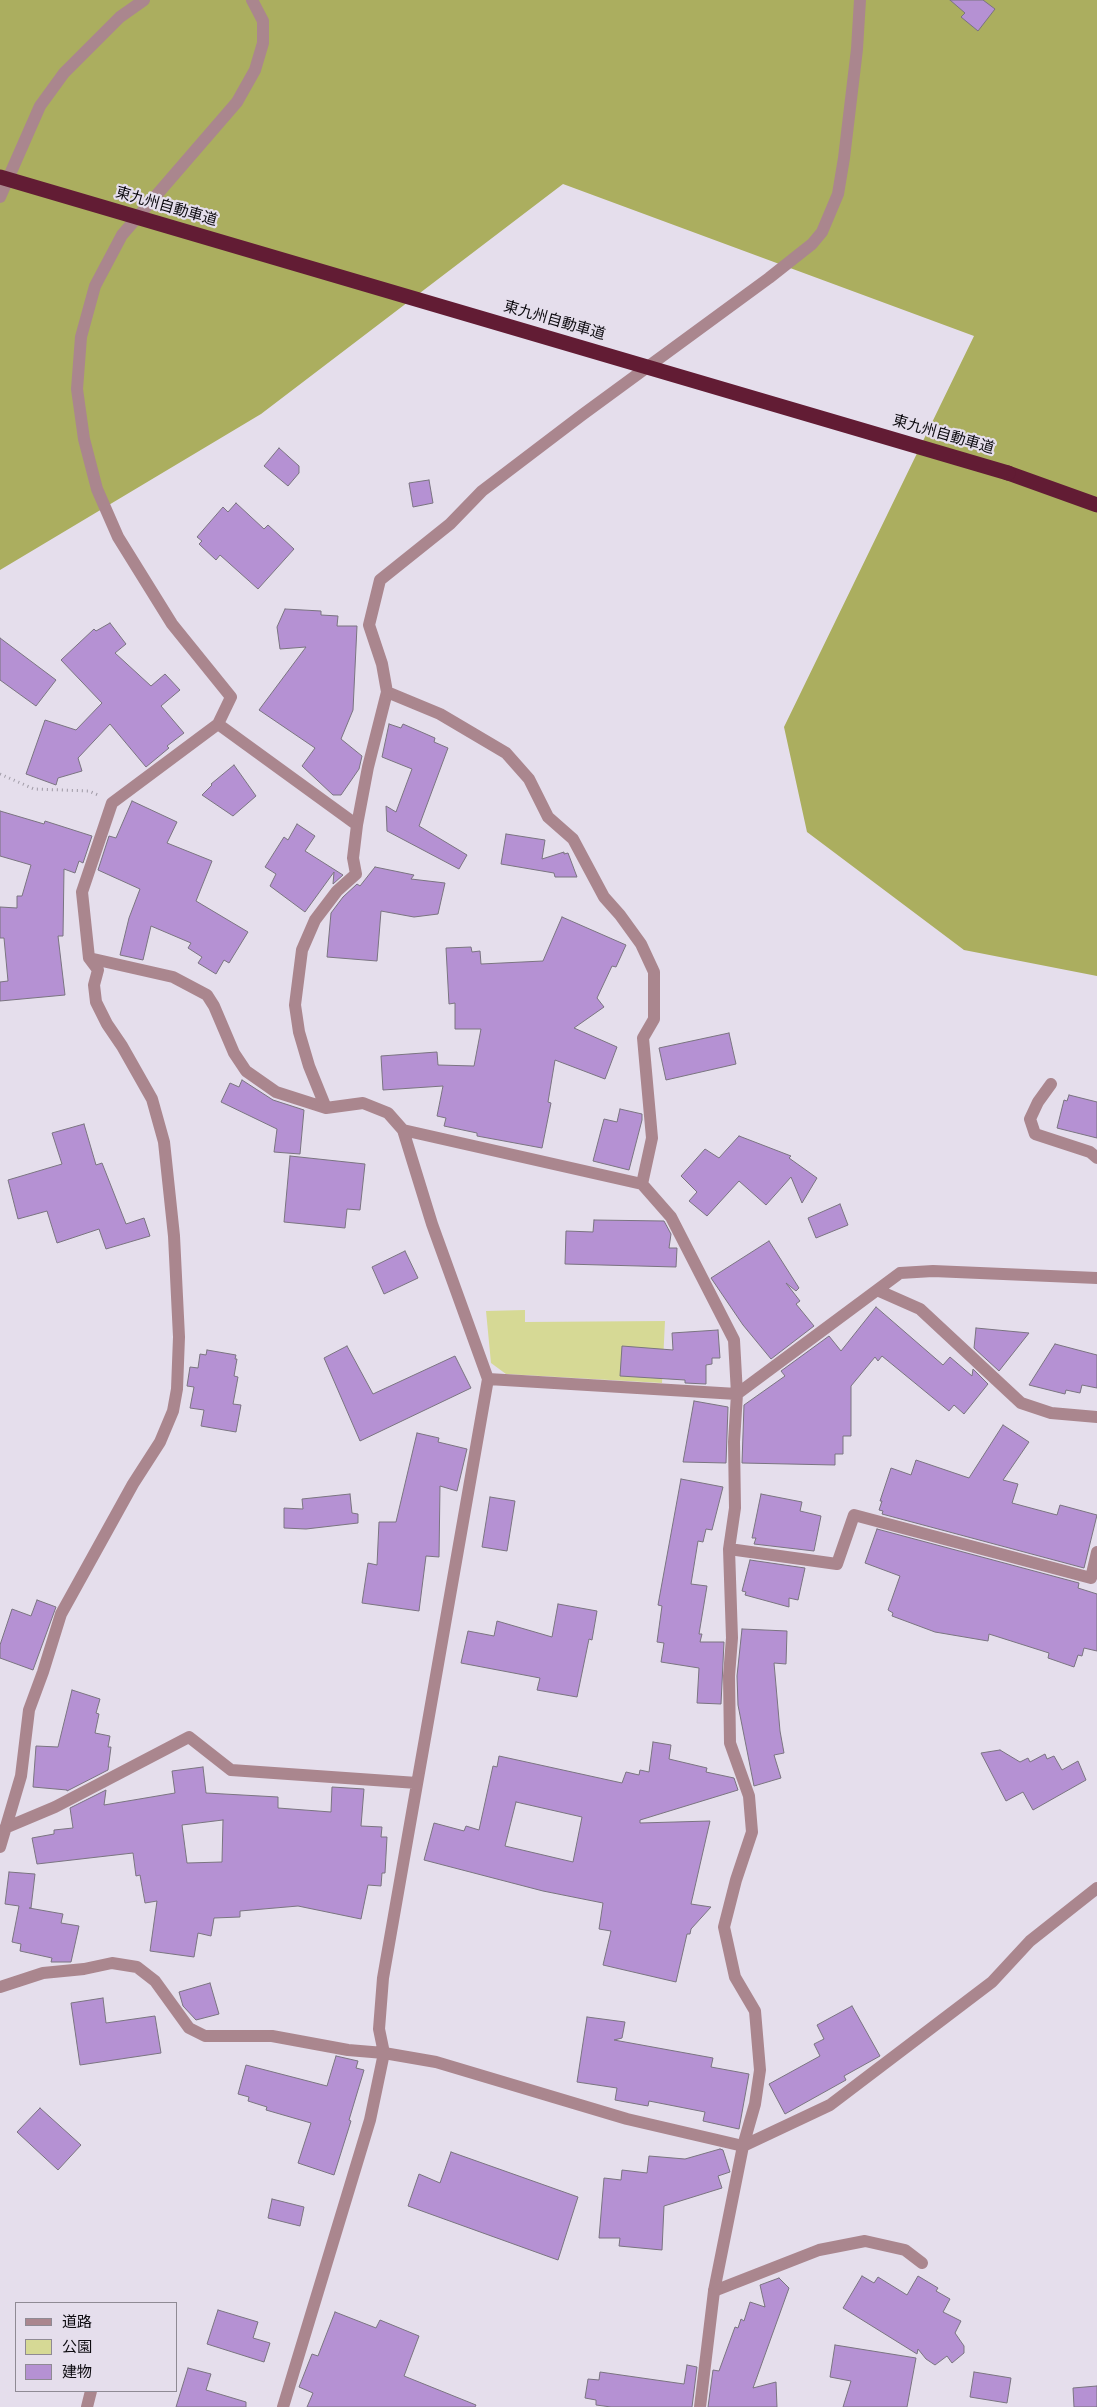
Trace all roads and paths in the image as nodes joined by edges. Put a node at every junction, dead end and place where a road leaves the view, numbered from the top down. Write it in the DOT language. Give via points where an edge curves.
graph roads {
  1 [pos="144,0"];
  2 [pos="252,0"];
  3 [pos="860,0"];
  4 [pos="0,177"];
  5 [pos="0,197"];
  6 [pos="1008,473"];
  7 [pos="1097,497"];
  8 [pos="1097,505"];
  9 [pos="387,692"];
  10 [pos="218,724"];
  11 [pos="0,774"];
  12 [pos="112,803"];
  13 [pos="358,825"];
  14 [pos="89,958"];
  15 [pos="1051,1084"];
  16 [pos="326,1108"];
  17 [pos="403,1130"];
  18 [pos="1097,1158"];
  19 [pos="642,1184"];
  20 [pos="1097,1278"];
  21 [pos="877,1290"];
  22 [pos="488,1379"];
  23 [pos="737,1394"];
  24 [pos="1097,1418"];
  25 [pos="729,1549"];
  26 [pos="1097,1552"];
  27 [pos="417,1783"];
  28 [pos="5,1828"];
  29 [pos="0,1847"];
  30 [pos="1097,1888"];
  31 [pos="0,1987"];
  32 [pos="384,2053"];
  33 [pos="743,2146"];
  34 [pos="922,2263"];
  35 [pos="714,2291"];
  36 [pos="91,2392"];
  37 [pos="87,2407"];
  38 [pos="283,2407"];
  39 [pos="700,2407"];
  1 -- 5 [label="street" via="120,17 64,73 40,106"];
  2 -- 10 [label="street" via="263,21 263,42 255,70 237,102 122,235 95,286 80,337 77,389 86,448 97,489 118,537 172,624 231,697"];
  3 -- 9 [label="street" via="844,158 838,194 822,232 812,244 769,278 482,492 450,524 380,580 369,625"];
  4 -- 6 [label="highway, 東九州自動車道, bridge"];
  6 -- 7 [label="highway"];
  6 -- 8 [label="highway, 東九州自動車道"];
  9 -- 13 [label="street" via="368,767"];
  9 -- 19 [label="street" via="440,714 506,753 529,779 548,817 573,839 604,897 640,944 654,972 654,1019 643,1038 652,1138"];
  10 -- 12 [label="street"];
  10 -- 13 [label="street"];
  11 -- 12 [label="path" via="34,789 89,790"];
  12 -- 14 [label="street" via="82,892"];
  13 -- 16 [label="street" via="353,858 356,874 337,891 315,920 302,950 295,1005 309,1066"];
  14 -- 16 [label="street" via="172,977 207,995 246,1071 276,1092"];
  14 -- 28 [label="street" via="98,970 94,985 96,1002 152,1099 164,1142 174,1236 179,1337 177,1389 173,1411 160,1442 61,1614 29,1710 20,1776"];
  15 -- 18 [label="street" via="1030,1119 1035,1134 1090,1152"];
  16 -- 17 [label="street" via="363,1103 388,1113"];
  17 -- 19 [label="street"];
  17 -- 22 [label="street" via="432,1224"];
  19 -- 23 [label="street" via="671,1216 734,1340"];
  20 -- 21 [label="street" via="934,1271 900,1273"];
  21 -- 23 [label="street"];
  21 -- 24 [label="street" via="920,1309 1021,1403 1051,1413"];
  22 -- 23 [label="street"];
  22 -- 27 [label="street"];
  23 -- 25 [label="street" via="735,1508"];
  25 -- 26 [label="street" via="837,1564 854,1515 1090,1578"];
  25 -- 33 [label="street" via="732,1638 730,1742 749,1796 752,1832 724,1928 735,1977 755,2011 760,2070 755,2104"];
  27 -- 28 [label="street" via="231,1770 189,1737 56,1807"];
  27 -- 32 [label="street" via="383,1978 379,2029"];
  28 -- 29 [label="street"];
  30 -- 33 [label="street" via="1030,1941 992,1982 830,2105"];
  31 -- 32 [label="street" via="43,1973 112,1963 136,1967 155,1981 189,2028 205,2036 272,2036"];
  32 -- 33 [label="street" via="436,2062 627,2119"];
  32 -- 38 [label="street" via="370,2120"];
  33 -- 35 [label="street"];
  34 -- 35 [label="street" via="905,2250 865,2241 819,2250"];
  35 -- 39 [label="street"];
  36 -- 37 [label="street"];
}
